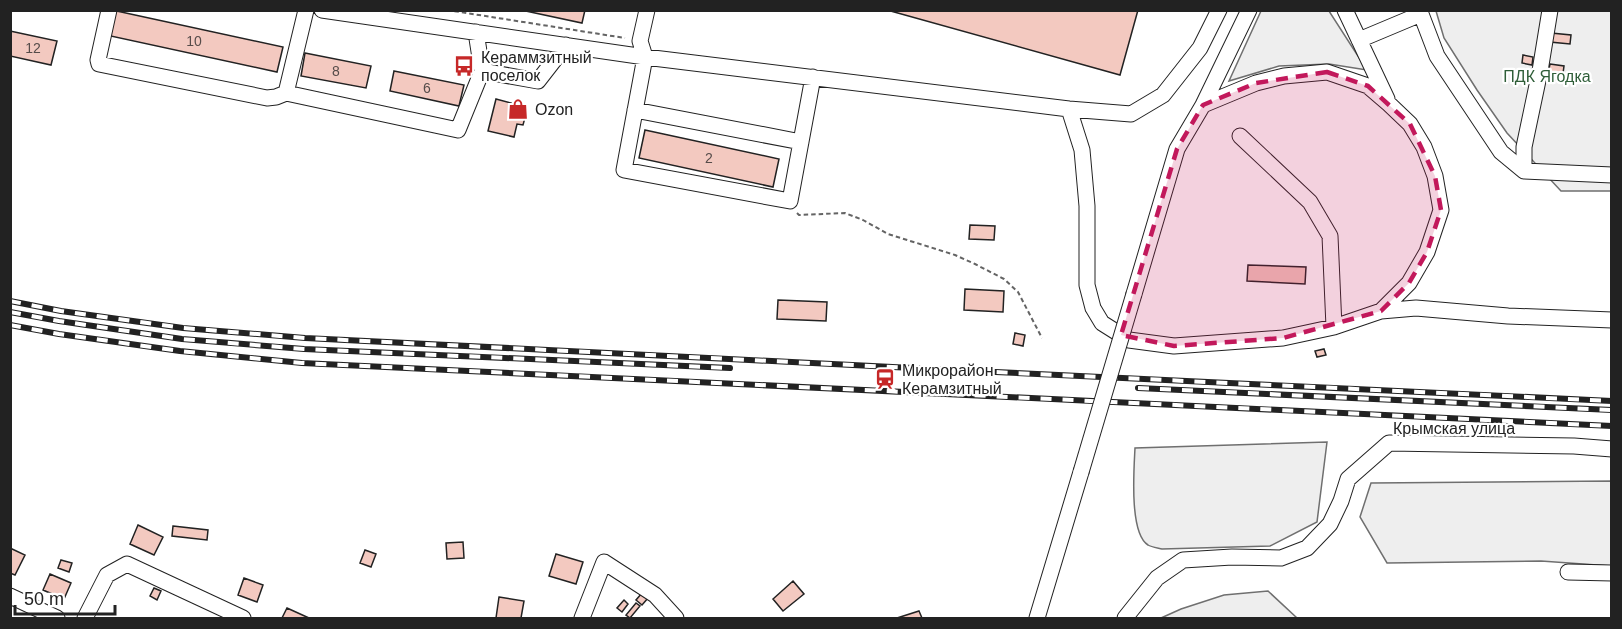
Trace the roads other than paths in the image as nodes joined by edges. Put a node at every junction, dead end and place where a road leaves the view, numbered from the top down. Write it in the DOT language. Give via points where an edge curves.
graph roads {
  1 [pos="110,10"];
  2 [pos="306,10"];
  3 [pos="322,10"];
  4 [pos="647,10"];
  5 [pos="1219,10"];
  6 [pos="1249,10"];
  7 [pos="1345,10"];
  8 [pos="1550,10"];
  9 [pos="476,32"];
  10 [pos="1359,40"];
  11 [pos="566,45"];
  12 [pos="645,57"];
  13 [pos="482,71"];
  14 [pos="813,77"];
  15 [pos="286,93"];
  16 [pos="1389,104"];
  17 [pos="1203,105"];
  18 [pos="1069,109"];
  19 [pos="635,110"];
  20 [pos="1240,136"];
  21 [pos="801,142"];
  22 [pos="1524,171"];
  23 [pos="1611,175"];
  24 [pos="1382,311"];
  25 [pos="1611,320"];
  26 [pos="1334,327"];
  27 [pos="1611,449"];
  28 [pos="1569,572"];
  29 [pos="1611,573"];
  30 [pos="10,596"];
  31 [pos="57,618"];
  32 [pos="85,618"];
  33 [pos="243,618"];
  34 [pos="582,618"];
  35 [pos="676,618"];
  36 [pos="1037,618"];
  37 [pos="1125,618"];
  1 -- 15 [label="street" via="99,64 267,98"];
  2 -- 15 [label="street"];
  3 -- 9 [label="street"];
  4 -- 12 [label="street" via="640,41"];
  5 -- 18 [label="street" via="1200,48 1163,95 1131,114"];
  6 -- 17 [label="street"];
  7 -- 10 [label="street"];
  8 -- 22 [label="street" via="1524,147"];
  9 -- 11 [label="street"];
  9 -- 13 [label="street"];
  10 -- 16 [label="street"];
  10 -- 22 [label="street" via="1420,14 1437,56 1501,152"];
  11 -- 12 [label="street"];
  11 -- 13 [label="street" via="538,81"];
  12 -- 14 [label="street"];
  12 -- 19 [label="street"];
  13 -- 15 [label="street" via="458,130"];
  14 -- 18 [label="street"];
  14 -- 21 [label="street"];
  16 -- 17 [label="street" via="1368,86 1327,72 1256,82"];
  16 -- 24 [label="street" via="1410,124 1424,147 1435,176 1441,210 1427,252 1409,283"];
  17 -- 36 [label="street, bridge" via="1177,149"];
  18 -- 26 [label="street" via="1082,150 1087,285 1102,323 1129,340 1174,346 1282,339"];
  19 -- 21 [label="street"];
  19 -- 21 [label="street" via="624,170 790,201"];
  20 -- 26 [label="street" via="1310,202 1330,236"];
  22 -- 23 [label="street"];
  24 -- 25 [label="street" via="1416,308"];
  24 -- 26 [label="street"];
  27 -- 37 [label="street, Крымская улица" via="1389,443 1348,479 1330,524 1307,548 1281,558 1183,560 1157,578"];
  28 -- 29 [label="street"];
  30 -- 31 [label="street"];
  32 -- 33 [label="street" via="108,575 127,564"];
  34 -- 35 [label="street" via="604,562 655,594"];
}
